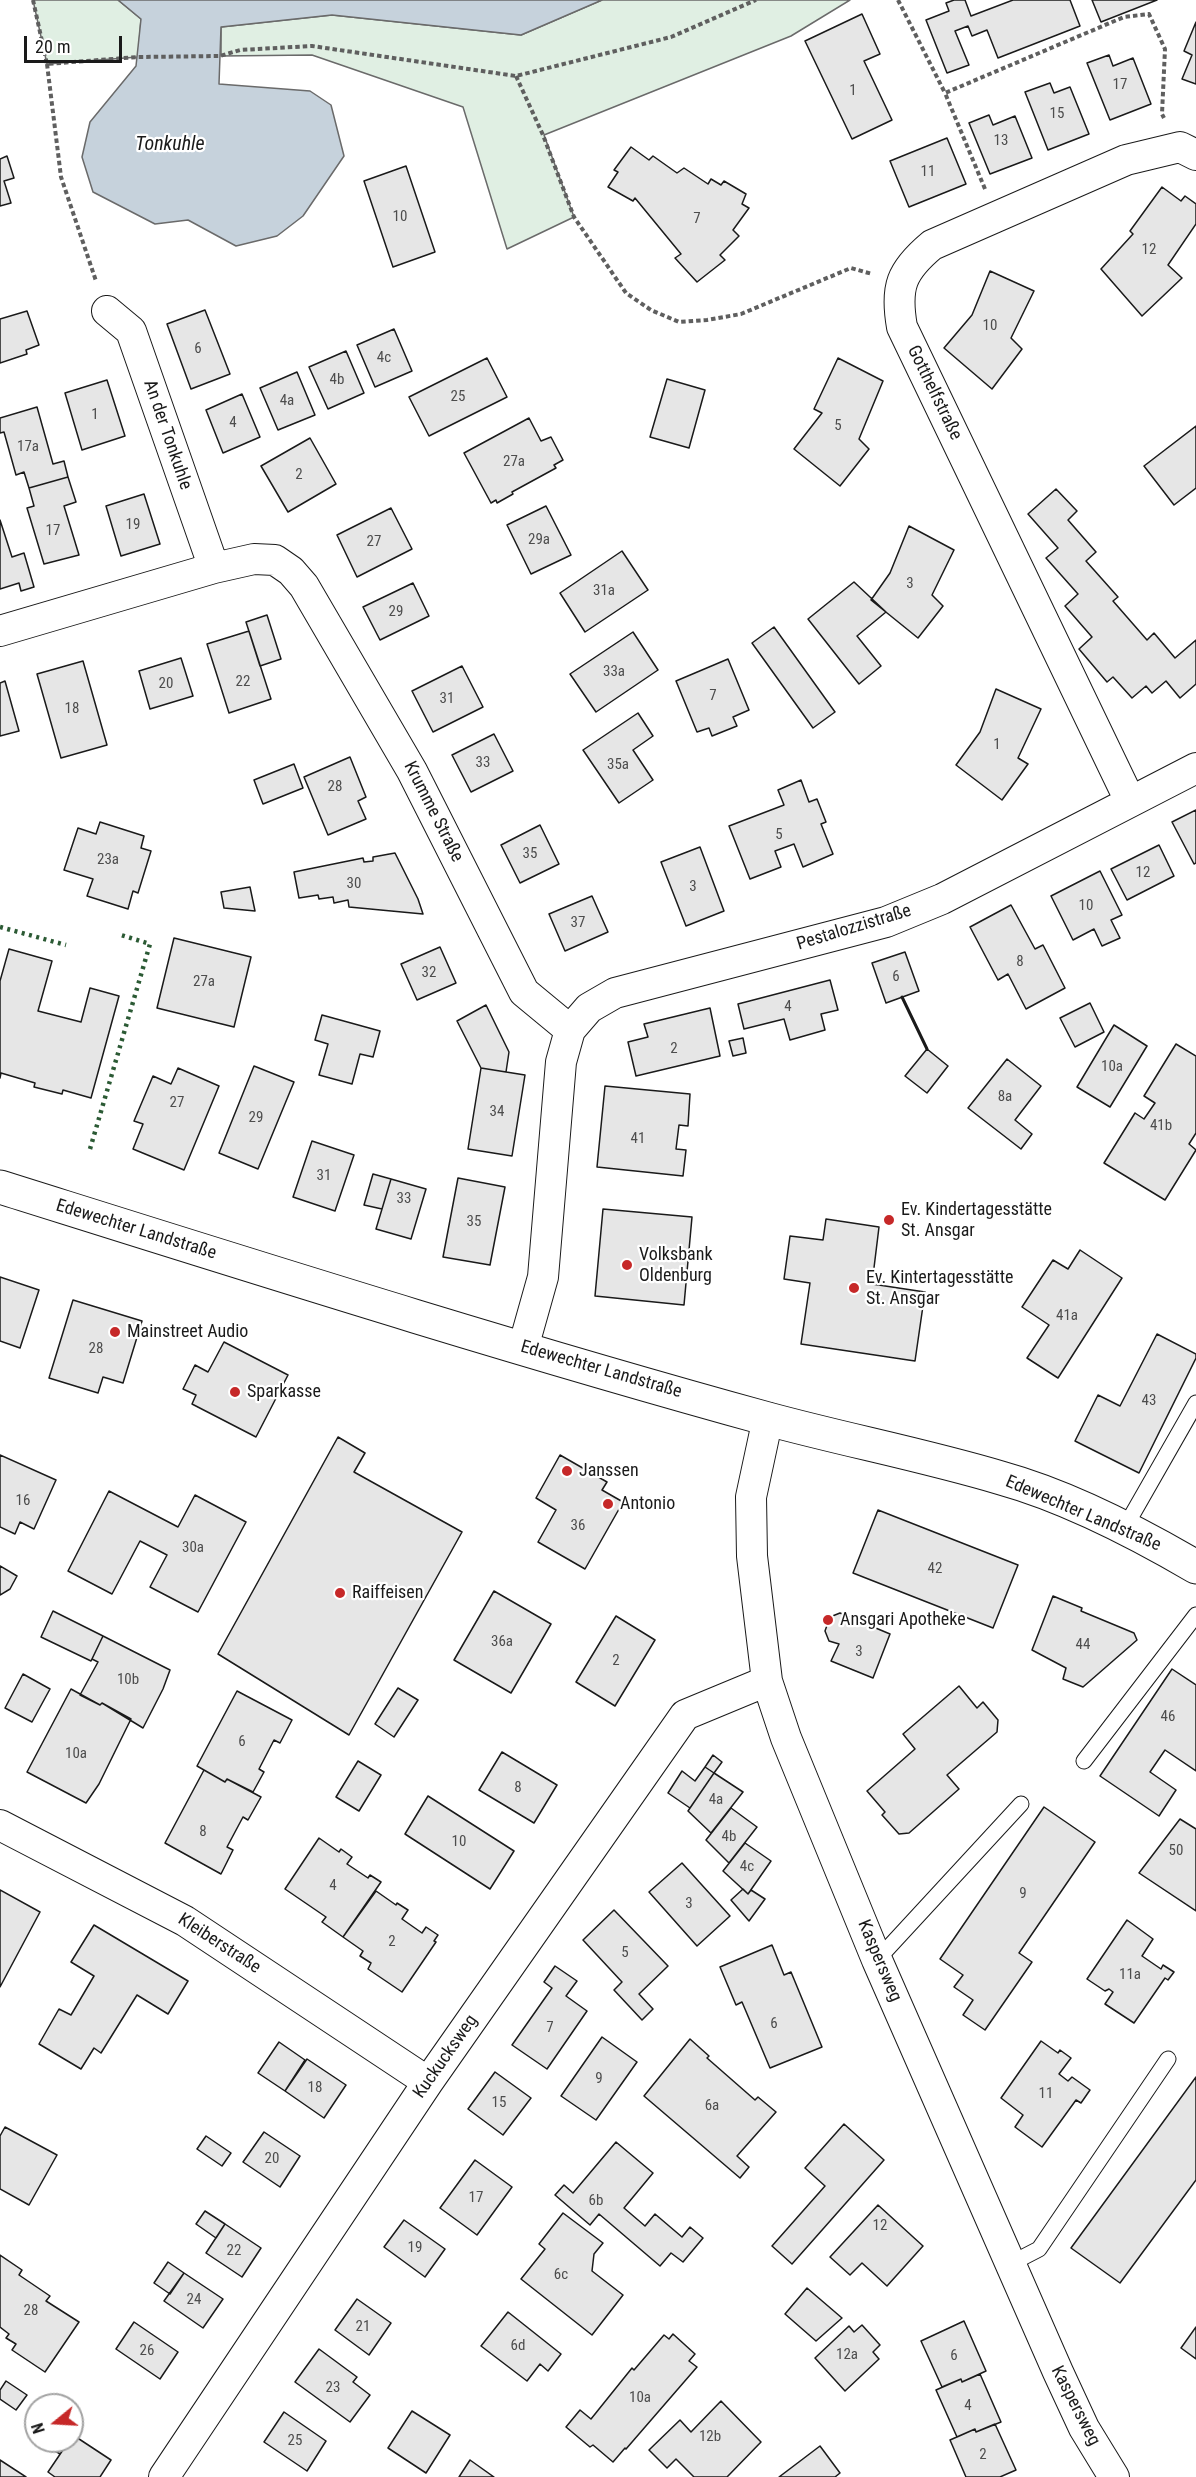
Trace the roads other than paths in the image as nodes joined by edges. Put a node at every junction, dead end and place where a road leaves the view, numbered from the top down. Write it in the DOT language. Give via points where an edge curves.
graph roads {
  1 [pos="1188,151"];
  2 [pos="107,311"];
  3 [pos="214,568"];
  4 [pos="0,631"];
  5 [pos="1196,768"];
  6 [pos="1130,801"];
  7 [pos="570,1030"];
  8 [pos="0,1187"];
  9 [pos="522,1348"];
  10 [pos="1196,1402"];
  11 [pos="768,1418"];
  12 [pos="1124,1528"];
  13 [pos="1196,1567"];
  14 [pos="1196,1615"];
  15 [pos="767,1681"];
  16 [pos="1084,1761"];
  17 [pos="1021,1804"];
  18 [pos="0,1825"];
  19 [pos="877,1960"];
  20 [pos="1168,2059"];
  21 [pos="428,2082"];
  22 [pos="1010,2264"];
  23 [pos="164,2477"];
  24 [pos="1113,2477"];
  1 -- 6 [label="street, Gotthelfstraße" via="1126,160 932,245 914,261 901,283 898,304 902,327"];
  2 -- 3 [label="street, An der Tonkuhle" via="131,331"];
  3 -- 4 [label="street, Krumme Straße"];
  3 -- 7 [label="street, Krumme Straße" via="254,559 276,560 304,586 412,771 524,992"];
  5 -- 6 [label="street, Pestalozzistraße"];
  6 -- 7 [label="street, Pestalozzistraße" via="942,899 895,919 615,993 590,1008"];
  7 -- 9 [label="street" via="561,1062 543,1277"];
  8 -- 9 [label="main road, Edewechter Landstraße"];
  9 -- 11 [label="main road, Edewechter Landstraße"];
  10 -- 12 [label="lane"];
  11 -- 12 [label="main road, Edewechter Landstraße" via="1002,1478"];
  11 -- 15 [label="street, Kaspersweg" via="751,1497 752,1556"];
  12 -- 13 [label="main road, Edewechter Landstraße"];
  14 -- 16 [label="lane"];
  15 -- 19 [label="street, Kaspersweg" via="786,1738"];
  15 -- 21 [label="street, Kuckucksweg" via="685,1715"];
  17 -- 19 [label="lane"];
  18 -- 21 [label="street, Kleiberstraße" via="185,1921"];
  19 -- 22 [label="street, Kaspersweg"];
  20 -- 22 [label="lane" via="1039,2249"];
  21 -- 23 [label="street, Kuckucksweg"];
  22 -- 24 [label="street, Kaspersweg" via="1084,2428"];
}
